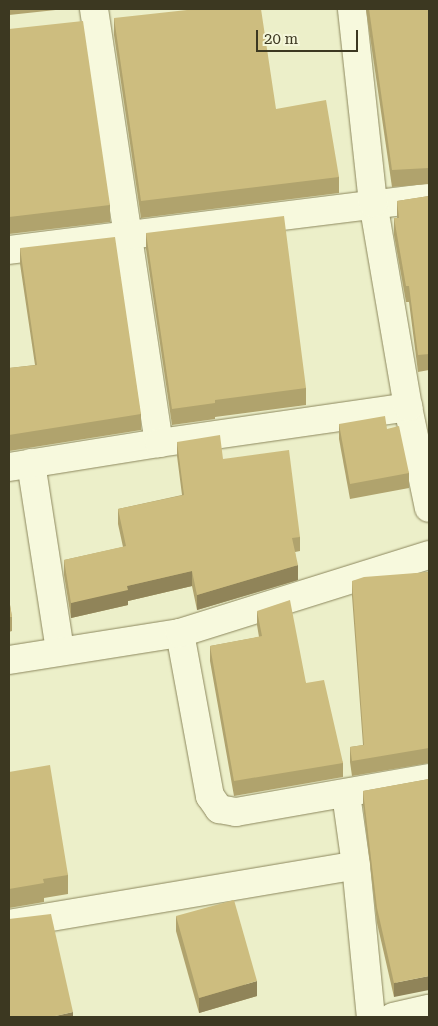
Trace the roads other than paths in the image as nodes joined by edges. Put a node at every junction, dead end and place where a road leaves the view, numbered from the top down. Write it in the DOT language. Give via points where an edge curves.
graph roads {
  1 [pos="352,9"];
  2 [pos="94,15"];
  3 [pos="124,18"];
  4 [pos="66,24"];
  5 [pos="429,198"];
  6 [pos="373,203"];
  7 [pos="127,234"];
  8 [pos="9,250"];
  9 [pos="408,407"];
  10 [pos="159,442"];
  11 [pos="20,465"];
  12 [pos="429,508"];
  13 [pos="429,556"];
  14 [pos="180,633"];
  15 [pos="60,651"];
  16 [pos="9,660"];
  17 [pos="429,778"];
  18 [pos="346,794"];
  19 [pos="356,865"];
  20 [pos="9,924"];
  21 [pos="429,1009"];
  22 [pos="371,1017"];
  23 [pos="393,1017"];
  1 -- 6 [label="street"];
  2 -- 3 [label="street"];
  2 -- 4 [label="street"];
  2 -- 7 [label="street"];
  5 -- 6 [label="street"];
  6 -- 7 [label="street"];
  6 -- 9 [label="street"];
  7 -- 8 [label="street"];
  7 -- 10 [label="street"];
  9 -- 10 [label="street"];
  9 -- 12 [label="street"];
  10 -- 11 [label="street"];
  11 -- 15 [label="street"];
  13 -- 14 [label="street"];
  14 -- 15 [label="street"];
  14 -- 18 [label="street" via="210,796 219,809 236,812"];
  15 -- 16 [label="street"];
  17 -- 18 [label="street"];
  18 -- 19 [label="street"];
  19 -- 20 [label="street"];
  19 -- 22 [label="street"];
  21 -- 23 [label="street"];
}
